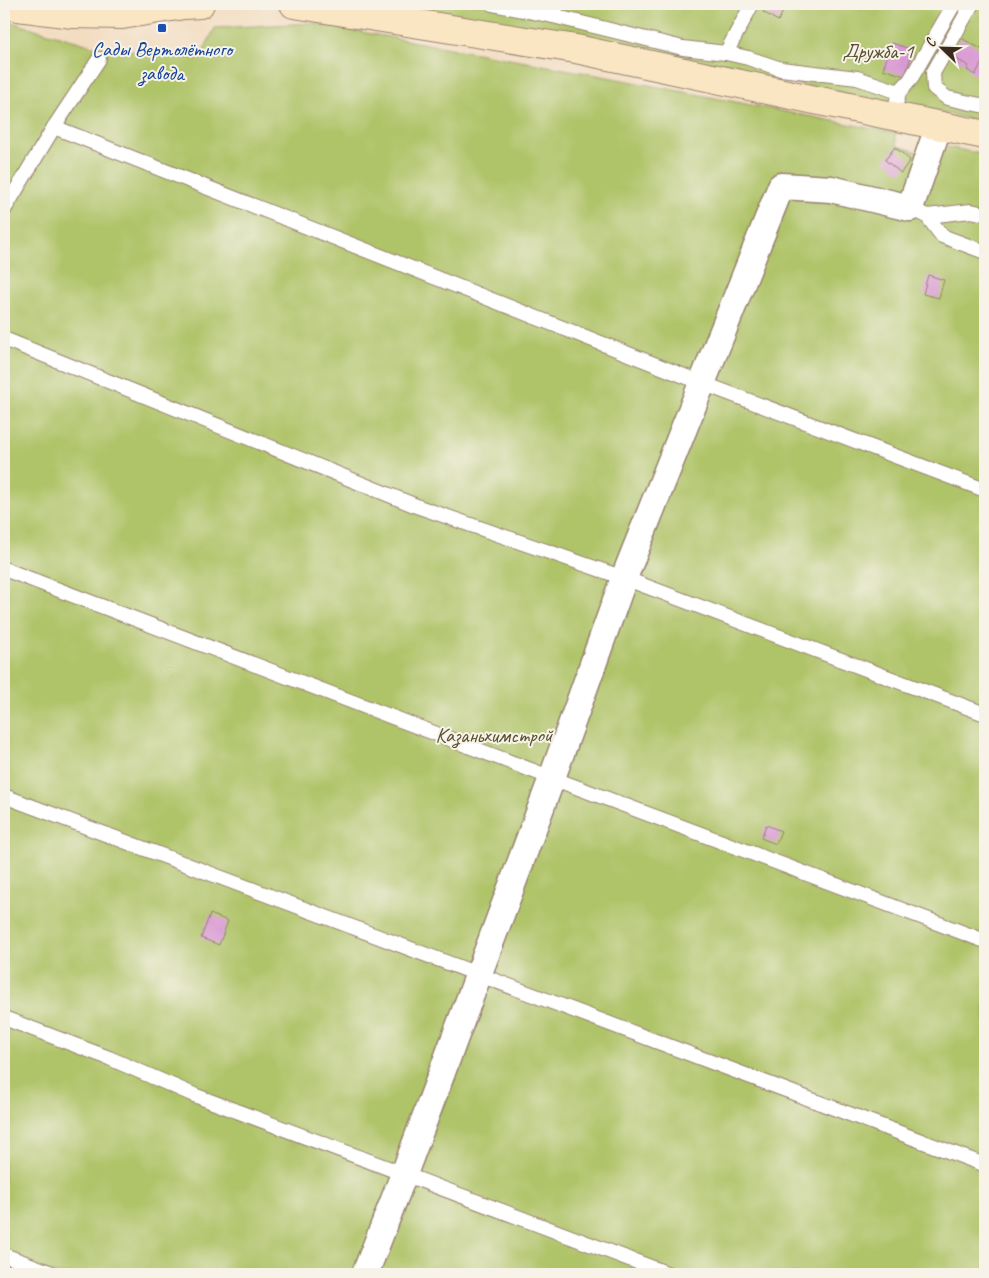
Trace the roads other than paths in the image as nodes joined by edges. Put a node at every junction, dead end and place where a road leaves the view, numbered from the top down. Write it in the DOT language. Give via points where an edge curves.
graph roads {
  1 [pos="6,4"];
  2 [pos="189,4"];
  3 [pos="294,4"];
  4 [pos="492,4"];
  5 [pos="752,4"];
  6 [pos="954,4"];
  7 [pos="972,4"];
  8 [pos="556,10"];
  9 [pos="726,53"];
  10 [pos="99,59"];
  11 [pos="896,104"];
  12 [pos="985,106"];
  13 [pos="939,125"];
  14 [pos="54,126"];
  15 [pos="985,135"];
  16 [pos="4,210"];
  17 [pos="918,212"];
  18 [pos="985,214"];
  19 [pos="985,252"];
  20 [pos="4,339"];
  21 [pos="702,383"];
  22 [pos="985,490"];
  23 [pos="4,569"];
  24 [pos="624,578"];
  25 [pos="985,714"];
  26 [pos="552,778"];
  27 [pos="4,796"];
  28 [pos="985,941"];
  29 [pos="479,975"];
  30 [pos="4,1018"];
  31 [pos="985,1164"];
  32 [pos="404,1174"];
  33 [pos="4,1255"];
  34 [pos="54,1274"];
  35 [pos="365,1274"];
  36 [pos="669,1274"];
  1 -- 2 [label="street" via="73,14 122,15"];
  3 -- 11 [label="street" via="576,49 815,100"];
  4 -- 8 [label="lane"];
  5 -- 9 [label="lane"];
  6 -- 11 [label="lane"];
  7 -- 12 [label="lane" via="933,74 934,88 946,98"];
  8 -- 9 [label="lane" via="683,48"];
  9 -- 11 [label="lane" via="781,69 856,78"];
  10 -- 14 [label="lane"];
  11 -- 13 [label="street"];
  13 -- 15 [label="street"];
  13 -- 17 [label="street"];
  14 -- 16 [label="lane"];
  14 -- 21 [label="lane"];
  17 -- 18 [label="lane"];
  17 -- 19 [label="lane" via="942,236"];
  17 -- 21 [label="street" via="831,189 781,186"];
  20 -- 24 [label="lane" via="419,507"];
  21 -- 22 [label="lane"];
  21 -- 24 [label="street"];
  23 -- 26 [label="lane"];
  24 -- 25 [label="lane"];
  24 -- 26 [label="street"];
  26 -- 28 [label="lane"];
  26 -- 29 [label="street"];
  27 -- 29 [label="lane"];
  29 -- 31 [label="lane"];
  29 -- 32 [label="street"];
  30 -- 32 [label="lane" via="194,1095"];
  32 -- 35 [label="street"];
  32 -- 36 [label="lane"];
  33 -- 34 [label="lane"];
}
